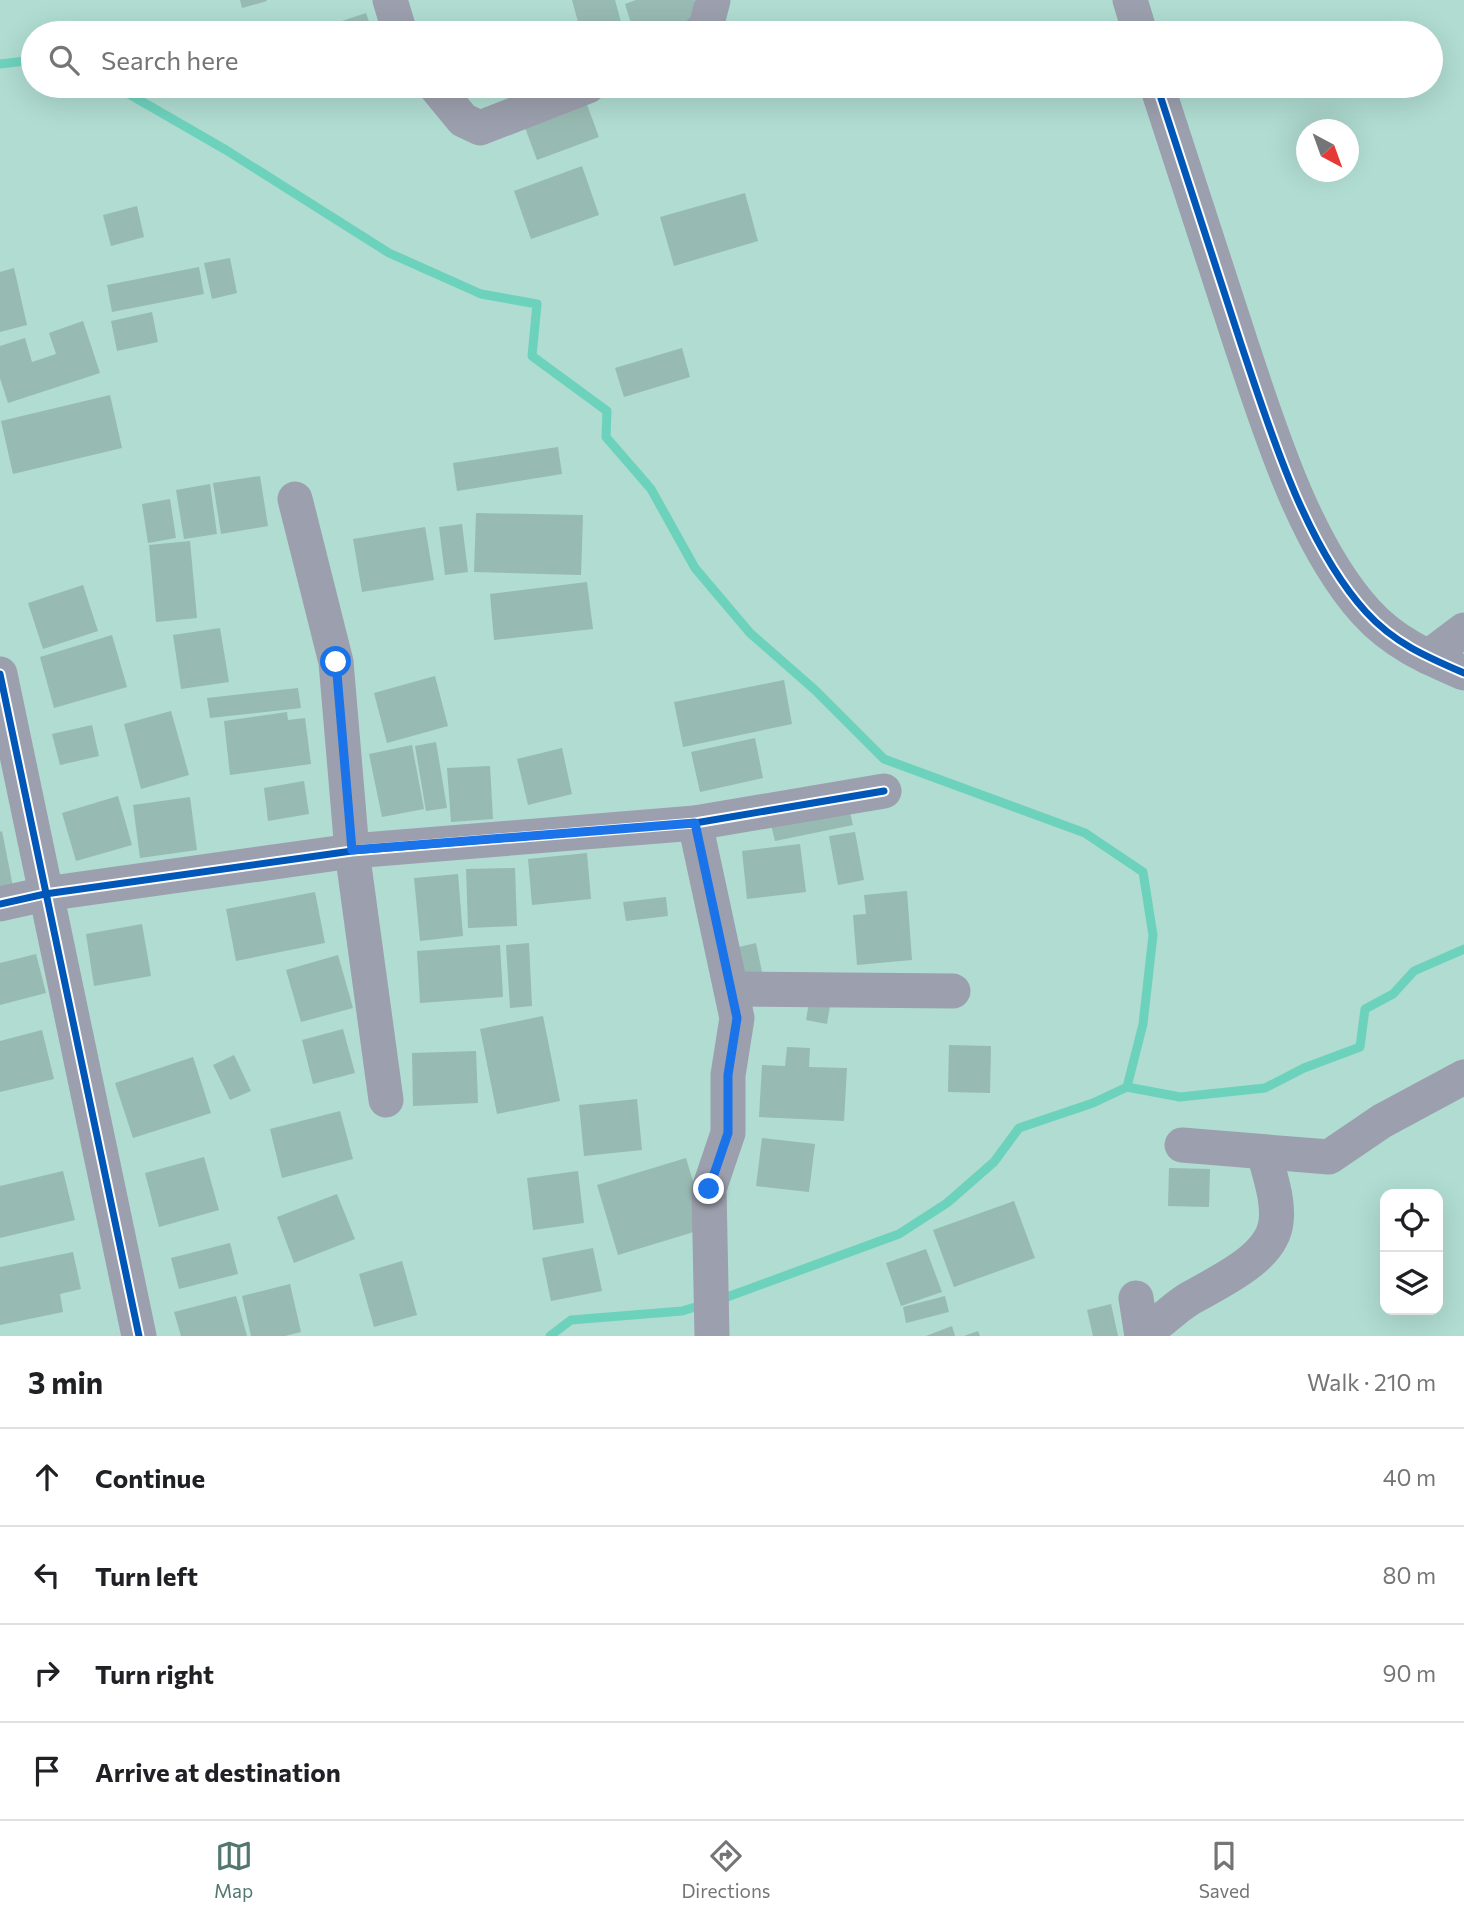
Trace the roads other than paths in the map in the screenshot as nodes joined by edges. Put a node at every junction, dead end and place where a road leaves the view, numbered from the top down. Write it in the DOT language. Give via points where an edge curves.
graph roads {
  1 [pos="390,0"];
  2 [pos="713,0"];
  3 [pos="1130,0"];
  4 [pos="396,21"];
  5 [pos="708,21"];
  6 [pos="1136,21"];
  7 [pos="445,98"];
  8 [pos="556,98"];
  9 [pos="1161,98"];
  10 [pos="295,499"];
  11 [pos="1464,630"];
  12 [pos="1428,657"];
  13 [pos="1464,673"];
  14 [pos="0,674"];
  15 [pos="884,791"];
  16 [pos="695,823"];
  17 [pos="352,850"];
  18 [pos="45,894"];
  19 [pos="0,904"];
  20 [pos="732,989"];
  21 [pos="953,991"];
  22 [pos="1464,1077"];
  23 [pos="386,1100"];
  24 [pos="1182,1145"];
  25 [pos="1264,1152"];
  26 [pos="1136,1298"];
  27 [pos="1142,1335"];
  28 [pos="139,1336"];
  29 [pos="712,1336"];
  1 -- 4 [label="street"];
  2 -- 5 [label="street"];
  3 -- 6 [label="street"];
  7 -- 8 [label="street" via="463,120 480,128"];
  9 -- 12 [label="street" via="1276,448 1306,515 1337,573 1366,612 1404,647"];
  10 -- 17 [label="street" via="336,662"];
  11 -- 12 [label="street"];
  12 -- 13 [label="street"];
  14 -- 18 [label="street"];
  15 -- 16 [label="street"];
  16 -- 17 [label="street"];
  16 -- 20 [label="street"];
  17 -- 18 [label="street"];
  17 -- 23 [label="street"];
  18 -- 19 [label="street"];
  18 -- 28 [label="street"];
  20 -- 21 [label="street"];
  20 -- 29 [label="street" via="737,1018 728,1075 728,1133 709,1189"];
  22 -- 25 [label="street" via="1382,1121 1329,1157"];
  24 -- 25 [label="street"];
  25 -- 27 [label="street" via="1276,1223 1261,1253 1176,1307 1160,1325"];
  26 -- 27 [label="street"];
}
